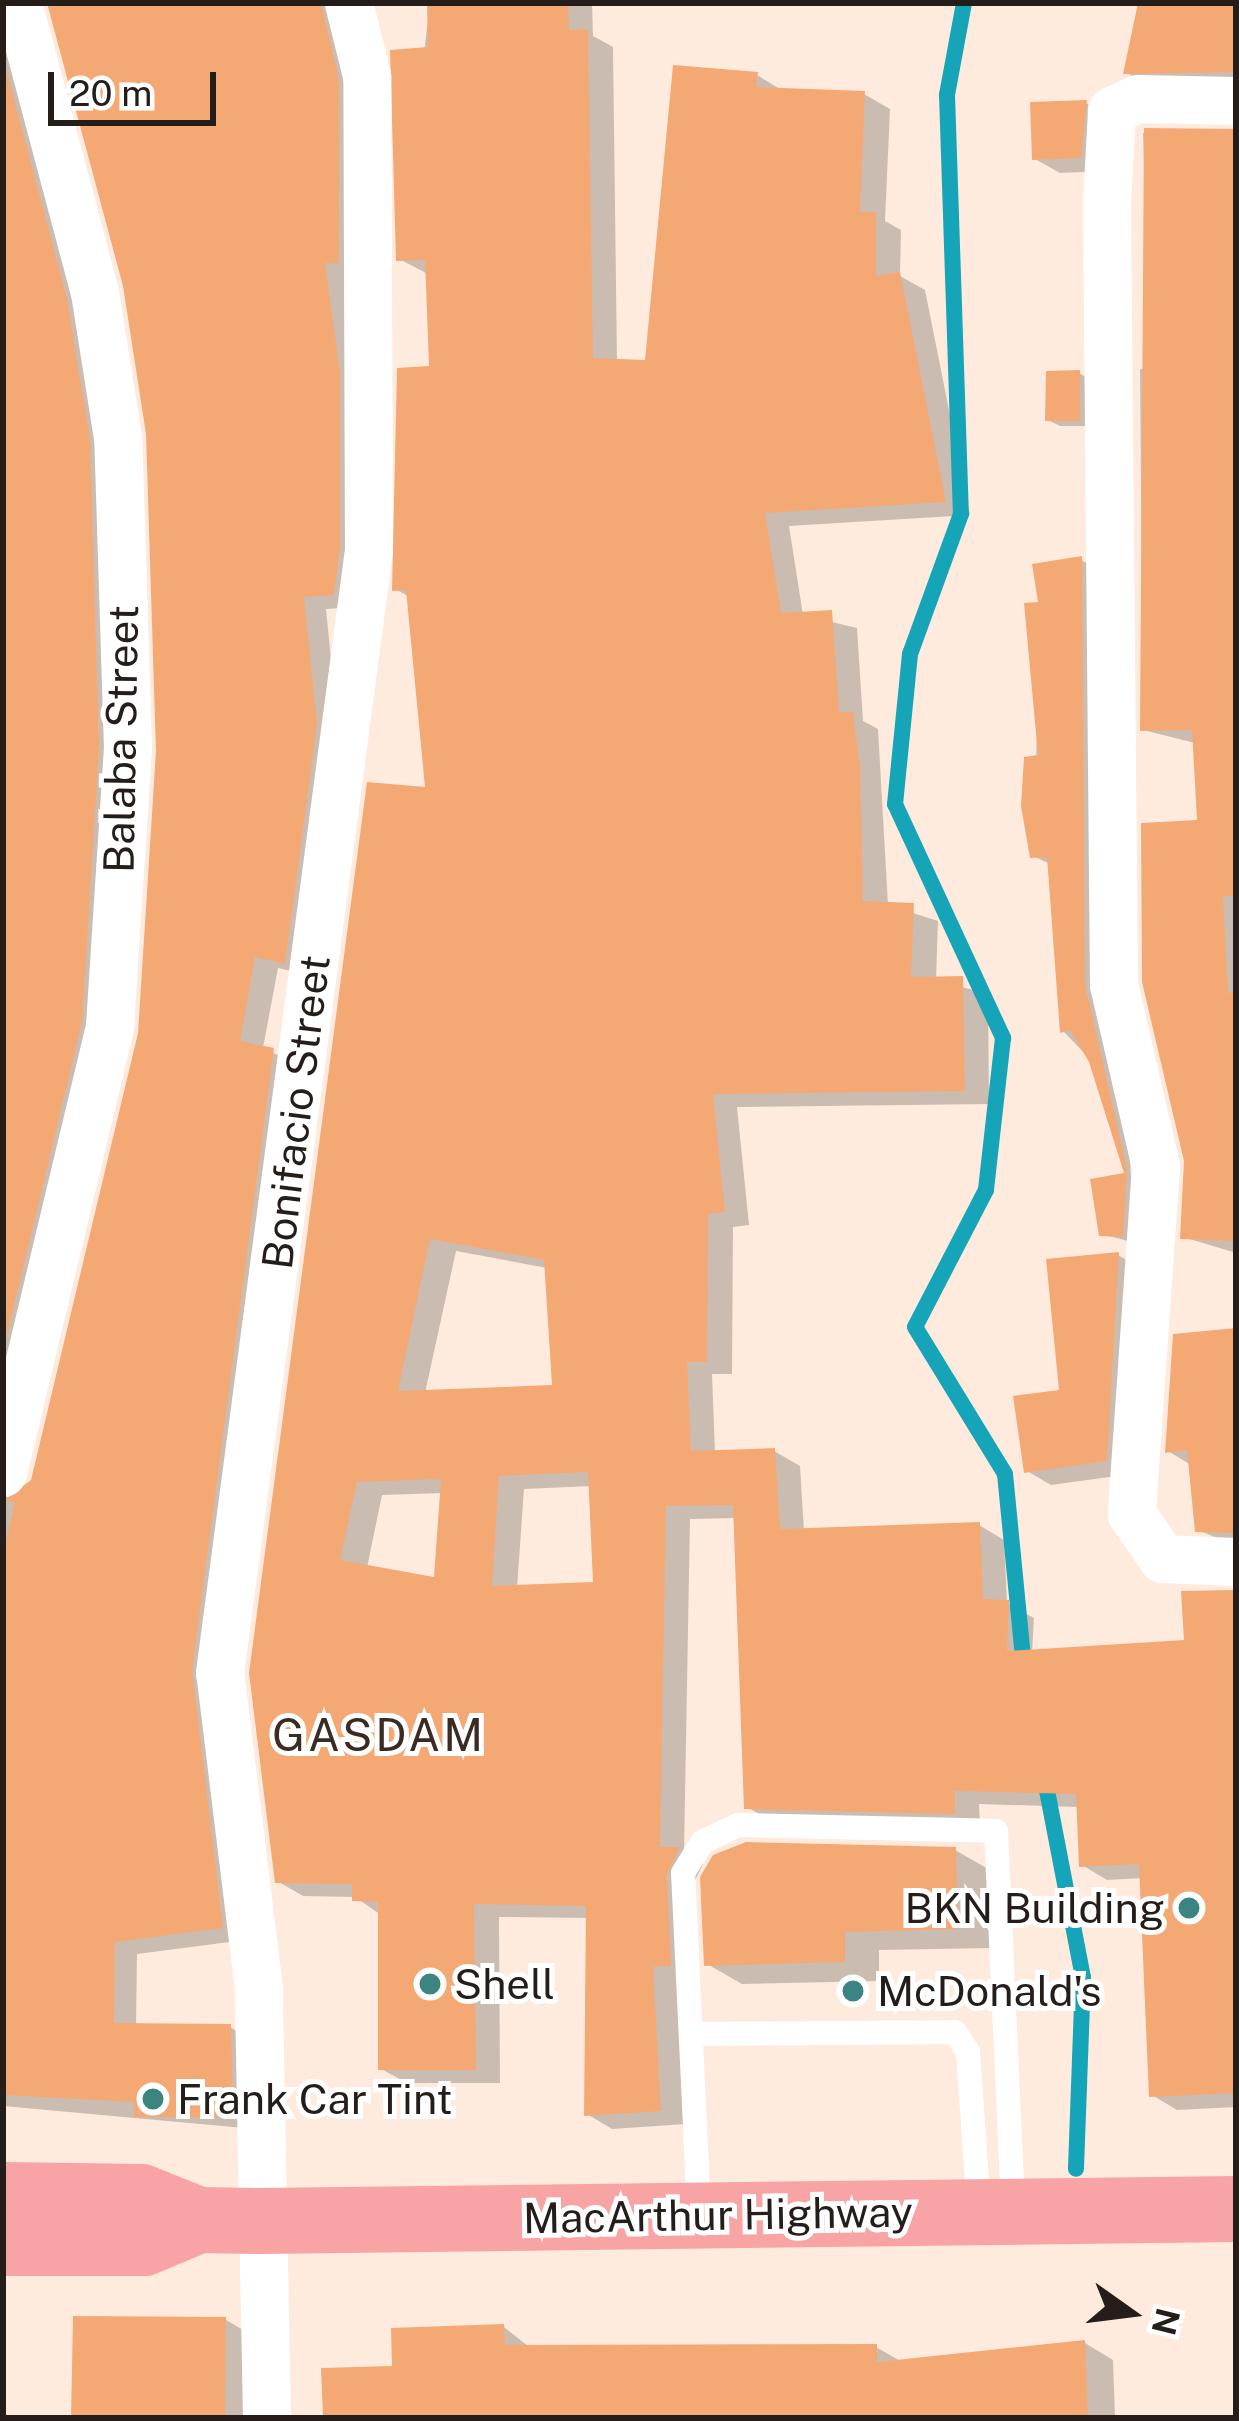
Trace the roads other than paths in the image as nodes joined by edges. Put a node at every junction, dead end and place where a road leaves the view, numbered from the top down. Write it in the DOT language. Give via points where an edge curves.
graph roads {
  1 [pos="18,3"];
  2 [pos="349,3"];
  3 [pos="1236,101"];
  4 [pos="3,1473"];
  5 [pos="1236,1562"];
  6 [pos="691,2034"];
  7 [pos="3,2195"];
  8 [pos="1236,2209"];
  9 [pos="996,2211"];
  10 [pos="699,2215"];
  11 [pos="229,2220"];
  12 [pos="3,2243"];
  13 [pos="267,2418"];
  1 -- 4 [label="street, Balaba Street" via="85,251 118,438 128,749 110,1026"];
  2 -- 11 [label="street, Bonifacio Street" via="367,76 369,550 222,1636 226,1751 259,1989"];
  3 -- 5 [label="street" via="1138,99 1112,111 1107,204 1114,985 1156,1167 1132,1514 1163,1559"];
  6 -- 9 [label="lane" via="955,2032 968,2052"];
  6 -- 9 [label="lane" via="682,1873 718,1828 986,1824 999,1842"];
  6 -- 10 [label="lane"];
  7 -- 11 [label="highway, MacArthur Highway" via="141,2197"];
  8 -- 9 [label="highway, MacArthur Highway"];
  9 -- 10 [label="highway, MacArthur Highway"];
  10 -- 11 [label="highway, MacArthur Highway"];
  11 -- 12 [label="highway, MacArthur Highway" via="144,2243"];
  11 -- 13 [label="street, Bonifacio Street" via="262,2335"];
}
